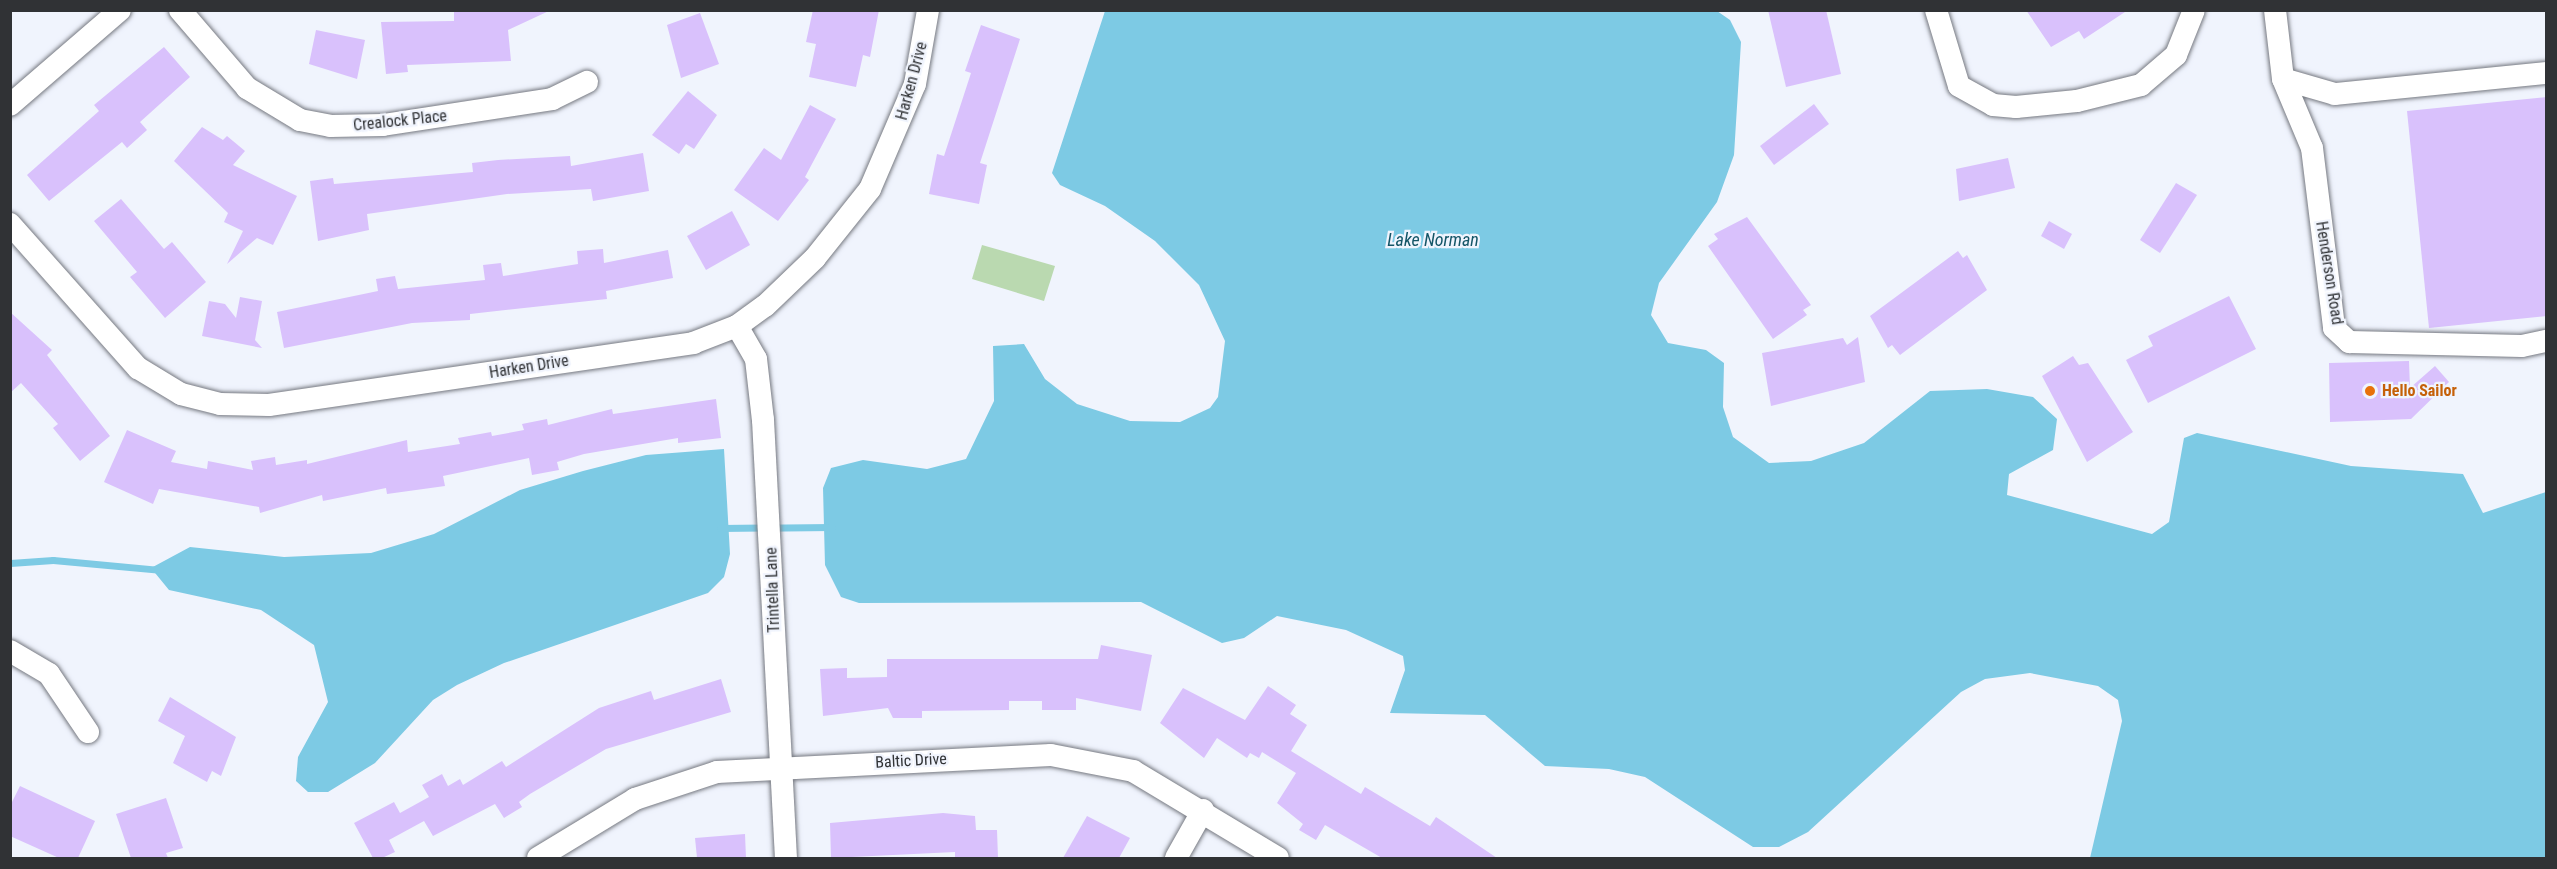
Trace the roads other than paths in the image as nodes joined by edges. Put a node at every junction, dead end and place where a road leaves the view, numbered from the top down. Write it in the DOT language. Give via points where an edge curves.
graph roads {
  1 [pos="120,10"];
  2 [pos="180,10"];
  3 [pos="928,10"];
  4 [pos="1936,10"];
  5 [pos="2194,10"];
  6 [pos="2275,10"];
  7 [pos="2547,74"];
  8 [pos="2283,79"];
  9 [pos="587,82"];
  10 [pos="10,105"];
  11 [pos="10,224"];
  12 [pos="737,326"];
  13 [pos="2547,341"];
  14 [pos="10,651"];
  15 [pos="88,732"];
  16 [pos="780,767"];
  17 [pos="1203,810"];
  18 [pos="538,858"];
  19 [pos="786,858"];
  20 [pos="1176,858"];
  21 [pos="1278,858"];
  1 -- 10 [label="street"];
  2 -- 9 [label="street, Crealock Place" via="247,88 300,120 330,126 383,125 552,99"];
  3 -- 12 [label="street, Harken Drive" via="915,84 872,186 815,258"];
  4 -- 5 [label="street" via="1959,86 1993,105 2016,107 2077,101 2141,85 2176,55"];
  6 -- 8 [label="street, Henderson Road"];
  7 -- 8 [label="street" via="2336,94"];
  8 -- 13 [label="street, Henderson Road" via="2312,148 2334,328 2349,342 2522,346"];
  11 -- 12 [label="street, Harken Drive" via="138,368 181,394 219,404 269,405 651,350"];
  12 -- 16 [label="street, Trintella Lane" via="756,359 763,420"];
  14 -- 15 [label="street" via="50,674"];
  16 -- 17 [label="street, Baltic Drive" via="1079,756 1133,771"];
  16 -- 18 [label="street, Baltic Drive" via="717,772 635,799"];
  16 -- 19 [label="street, Trintella Lane"];
  17 -- 20 [label="street"];
  17 -- 21 [label="street, Baltic Drive"];
}
